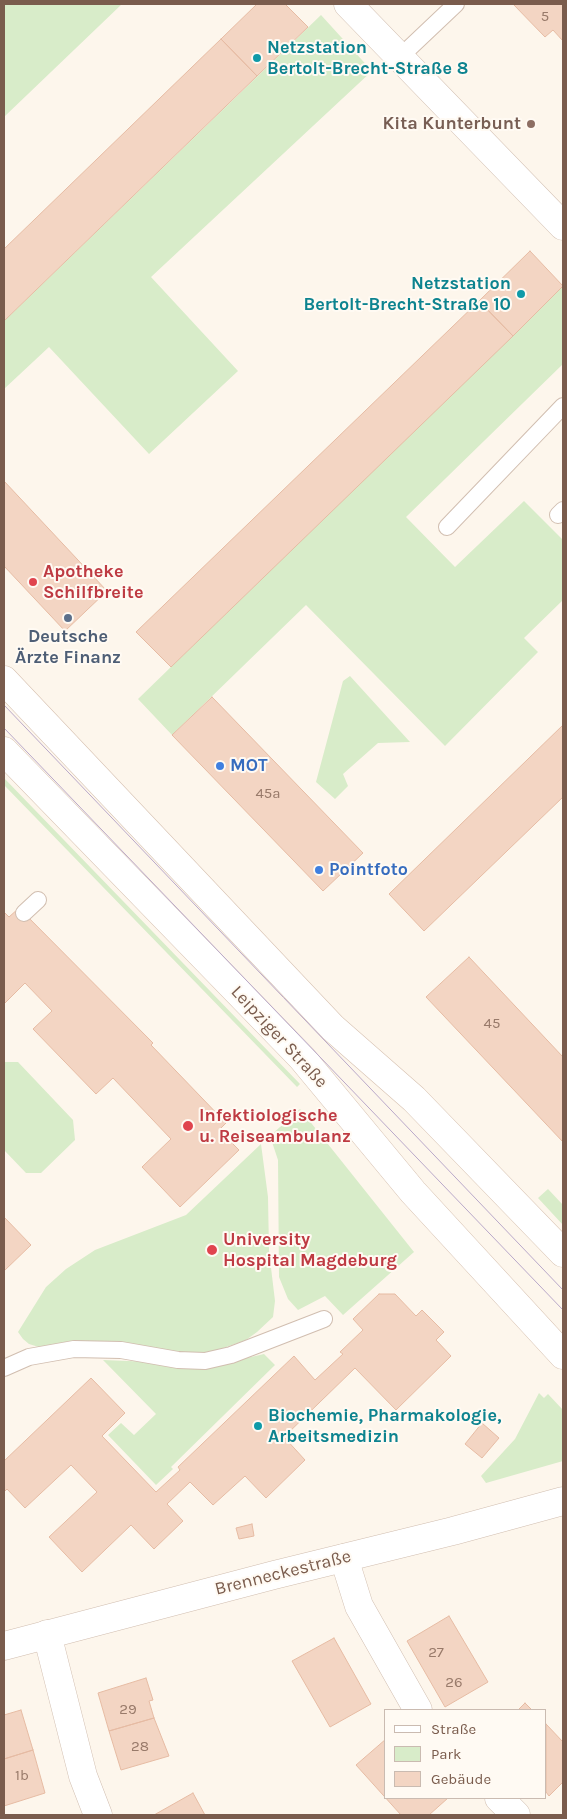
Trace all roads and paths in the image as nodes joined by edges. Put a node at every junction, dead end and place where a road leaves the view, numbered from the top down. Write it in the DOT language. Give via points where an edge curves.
graph roads {
  1 [pos="348,4"];
  2 [pos="456,4"];
  3 [pos="400,58"];
  4 [pos="563,226"];
  5 [pos="563,406"];
  6 [pos="447,527"];
  7 [pos="4,680"];
  8 [pos="4,750"];
  9 [pos="38,900"];
  10 [pos="24,913"];
  11 [pos="563,1253"];
  12 [pos="324,1319"];
  13 [pos="563,1355"];
  14 [pos="4,1368"];
  15 [pos="563,1501"];
  16 [pos="344,1558"];
  17 [pos="47,1634"];
  18 [pos="4,1646"];
  19 [pos="417,1709"];
  20 [pos="500,1799"];
  21 [pos="98,1815"];
  22 [pos="516,1815"];
  1 -- 3 [label="main road"];
  2 -- 3 [label="lane"];
  3 -- 4 [label="main road"];
  5 -- 6 [label="lane"];
  7 -- 11 [label="main road" via="333,1028 414,1099"];
  8 -- 13 [label="main road, Leipziger Straße" via="302,1058 413,1192"];
  9 -- 10 [label="lane"];
  12 -- 14 [label="lane" via="230,1355 205,1361 178,1360 121,1350 74,1349 29,1357"];
  15 -- 16 [label="main road, Brenneckestraße"];
  16 -- 17 [label="main road, Brenneckestraße"];
  16 -- 19 [label="main road" via="359,1606"];
  17 -- 18 [label="main road, Brenneckestraße"];
  17 -- 21 [label="main road" via="78,1759"];
  20 -- 22 [label="main road"];
}
